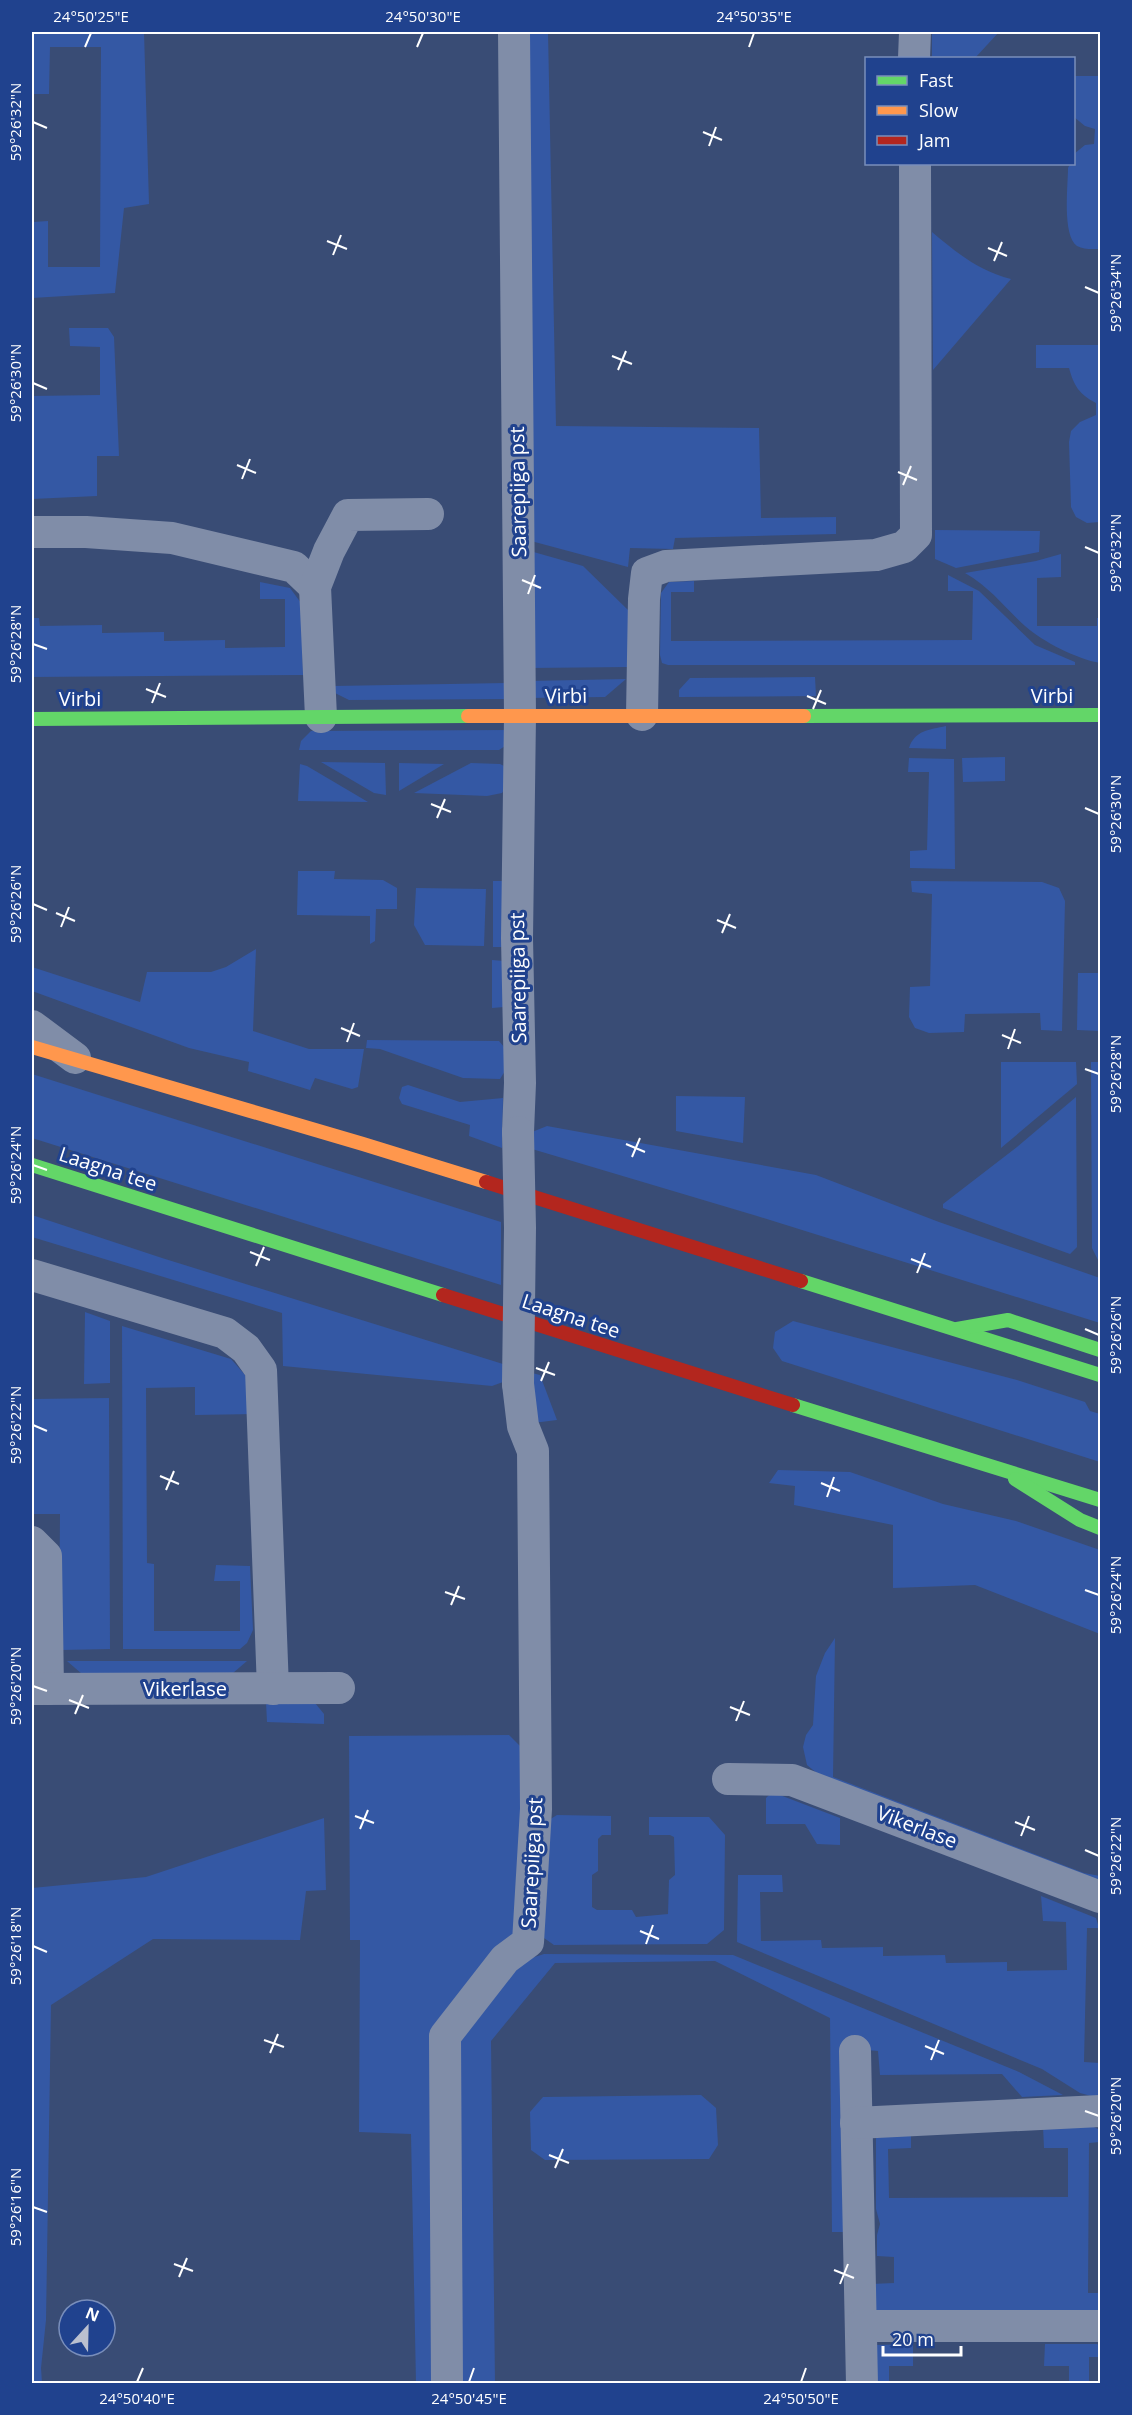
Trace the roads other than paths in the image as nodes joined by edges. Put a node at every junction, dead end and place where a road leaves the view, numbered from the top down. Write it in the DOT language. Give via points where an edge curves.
graph roads {
  1 [pos="514,32"];
  2 [pos="915,32"];
  3 [pos="914,57"];
  4 [pos="915,165"];
  5 [pos="428,514"];
  6 [pos="32,532"];
  7 [pos="315,587"];
  8 [pos="642,715"];
  9 [pos="1101,715"];
  10 [pos="520,716"];
  11 [pos="321,717"];
  12 [pos="32,719"];
  13 [pos="32,1026"];
  14 [pos="32,1047"];
  15 [pos="80,1063"];
  16 [pos="36,1168"];
  17 [pos="32,1275"];
  18 [pos="957,1329"];
  19 [pos="1101,1350"];
  20 [pos="1101,1375"];
  21 [pos="999,1468"];
  22 [pos="1101,1500"];
  23 [pos="1101,1528"];
  24 [pos="32,1542"];
  25 [pos="339,1688"];
  26 [pos="40,1689"];
  27 [pos="273,1689"];
  28 [pos="728,1779"];
  29 [pos="1101,1897"];
  30 [pos="855,2051"];
  31 [pos="1101,2111"];
  32 [pos="856,2123"];
  33 [pos="861,2326"];
  34 [pos="1101,2326"];
  35 [pos="447,2384"];
  36 [pos="862,2384"];
  1 -- 10 [label="street, Saarepiiga pst"];
  2 -- 3 [label="street"];
  4 -- 8 [label="street" via="916,535 904,547 876,555 666,566 647,573"];
  5 -- 7 [label="street" via="348,515"];
  6 -- 7 [label="street" via="172,538 294,567"];
  7 -- 11 [label="street"];
  8 -- 9 [label="main road, Virbi"];
  8 -- 10 [label="main road, Virbi"];
  10 -- 11 [label="main road, Virbi"];
  10 -- 35 [label="street, Saarepiiga pst, bridge" via="518,1384 523,1426 533,1451 535,1859 528,1942 505,1959 445,2036"];
  11 -- 12 [label="main road, Virbi"];
  13 -- 15 [label="street"];
  14 -- 15 [label="main road"];
  15 -- 18 [label="main road" via="363,1144"];
  16 -- 21 [label="main road, Laagna tee"];
  17 -- 27 [label="street" via="225,1333 246,1348 261,1370"];
  18 -- 19 [label="main road" via="1008,1320"];
  18 -- 20 [label="main road"];
  21 -- 22 [label="main road, Laagna tee"];
  21 -- 23 [label="main road" via="1080,1520"];
  24 -- 26 [label="street" via="46,1556"];
  25 -- 27 [label="street, Vikerlase"];
  26 -- 27 [label="street, Vikerlase"];
  28 -- 29 [label="street, Vikerlase" via="792,1780"];
  30 -- 32 [label="street"];
  31 -- 32 [label="street"];
  32 -- 33 [label="street"];
  33 -- 34 [label="street"];
  33 -- 36 [label="street"];
}
